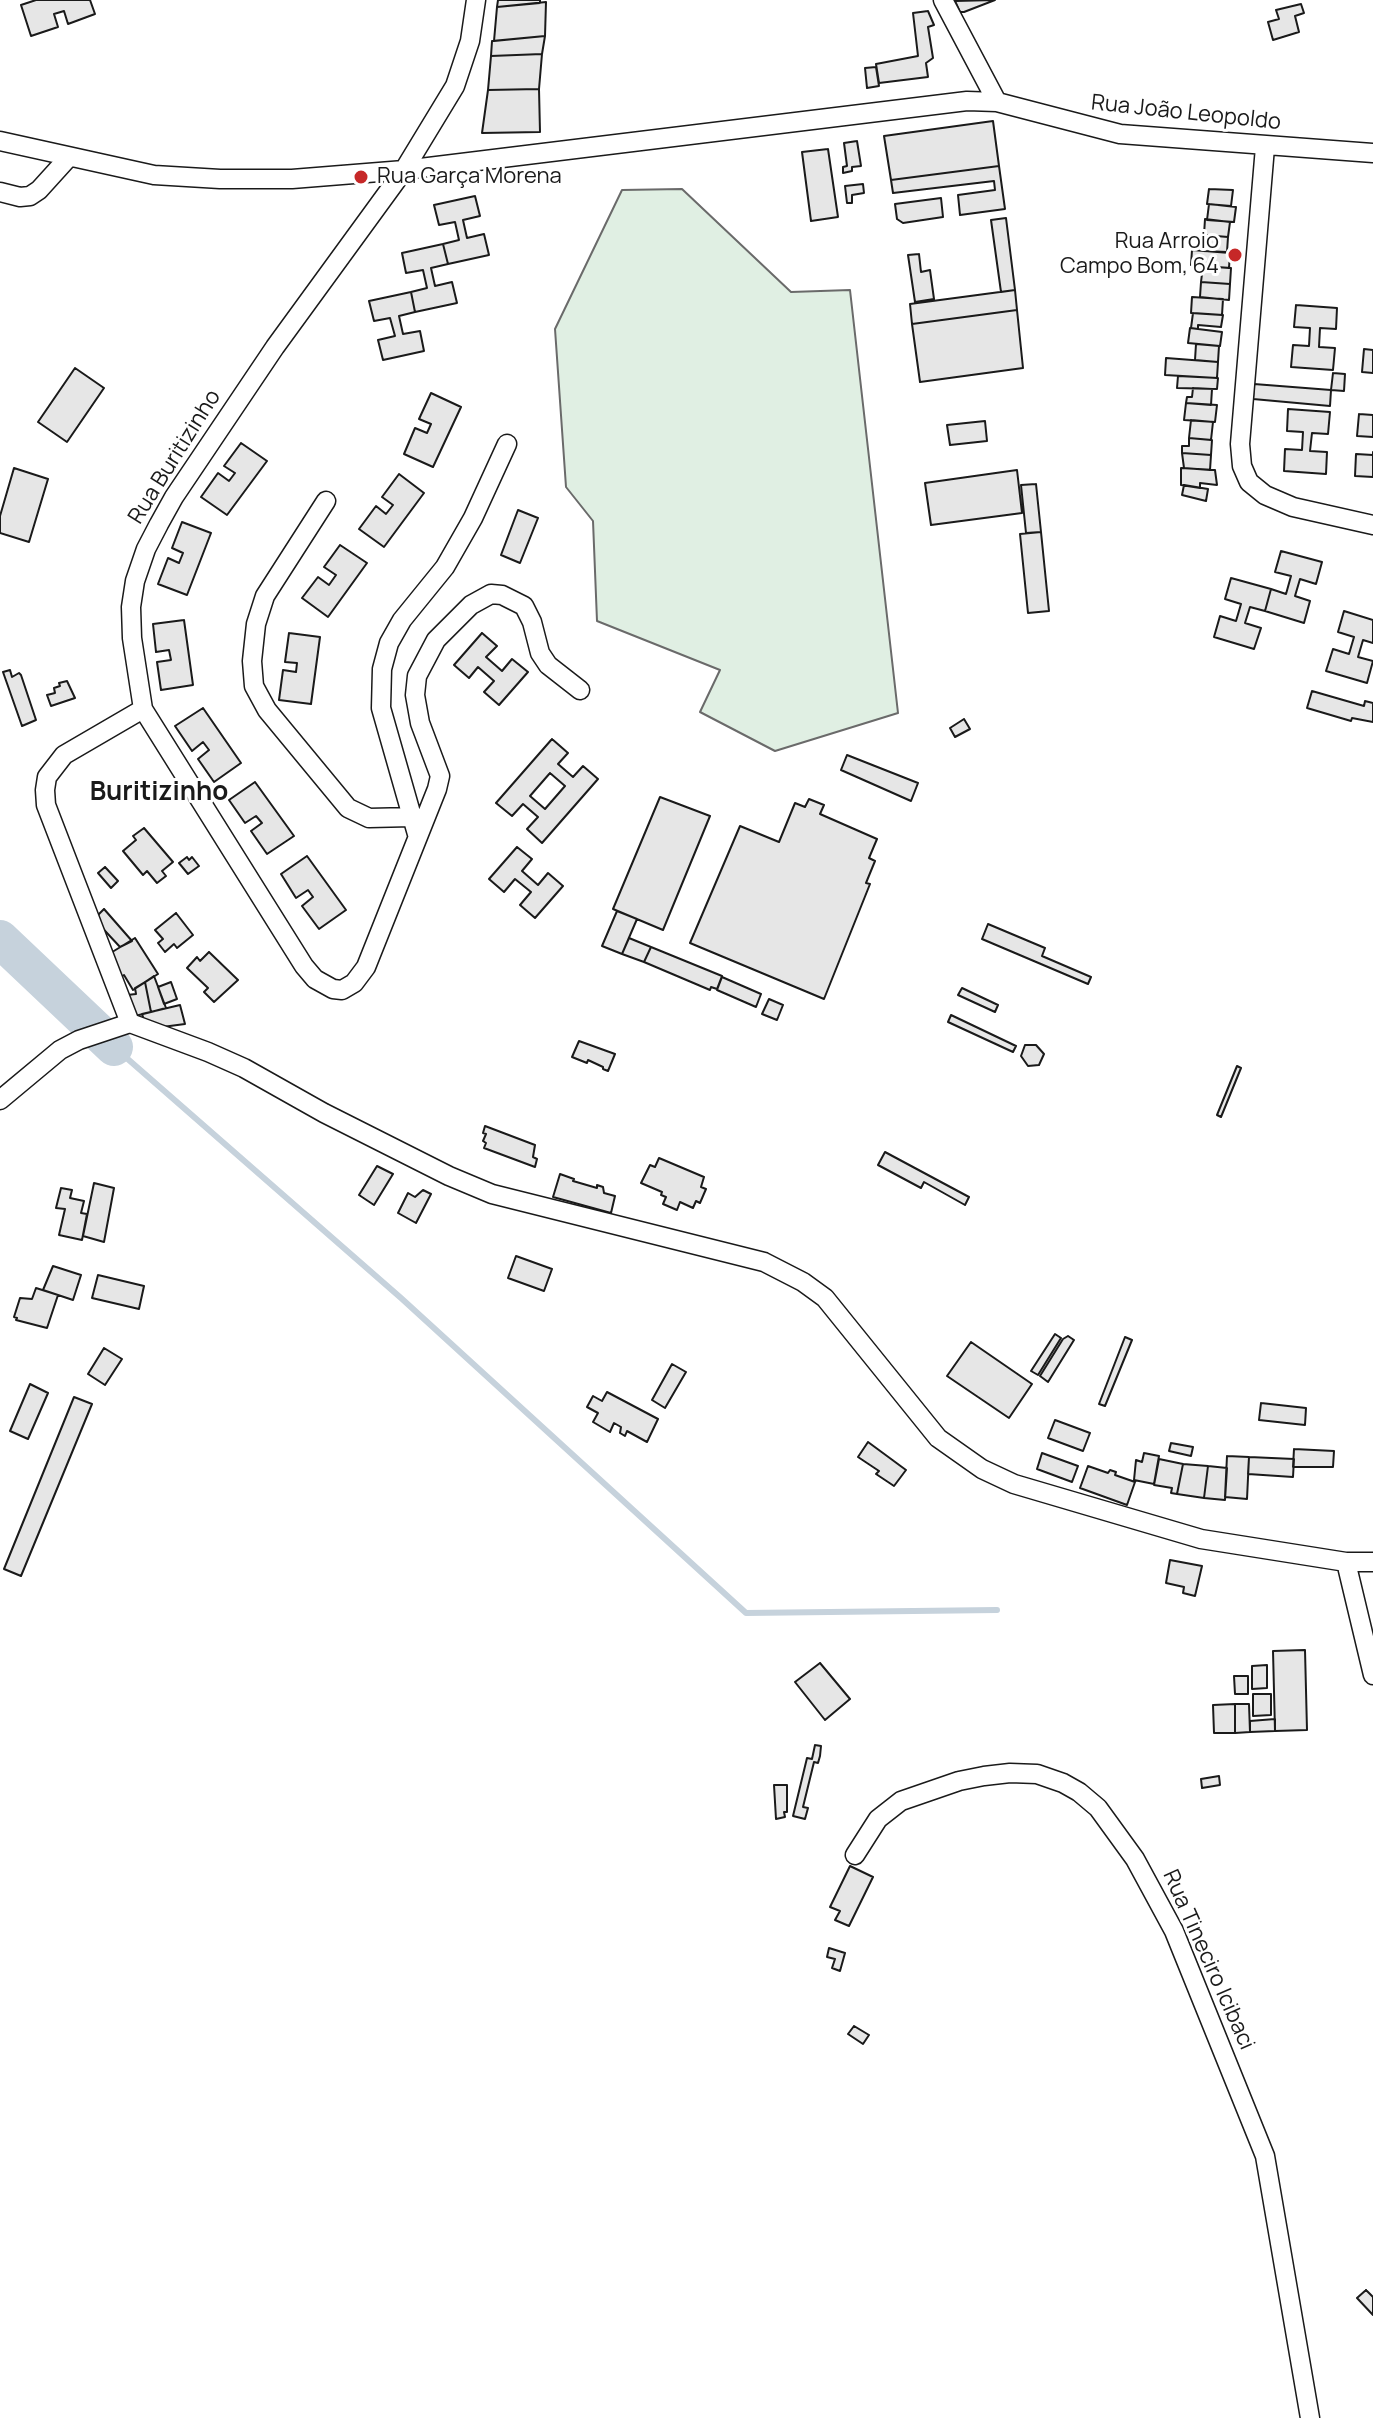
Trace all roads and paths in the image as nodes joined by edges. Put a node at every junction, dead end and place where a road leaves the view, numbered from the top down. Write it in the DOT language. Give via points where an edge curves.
graph roads {
  1 [pos="476,0"];
  2 [pos="943,0"];
  3 [pos="997,102"];
  4 [pos="0,141"];
  5 [pos="1265,147"];
  6 [pos="1373,153"];
  7 [pos="68,158"];
  8 [pos="404,170"];
  9 [pos="0,192"];
  10 [pos="507,444"];
  11 [pos="326,501"];
  12 [pos="1373,525"];
  13 [pos="580,690"];
  14 [pos="143,709"];
  15 [pos="415,826"];
  16 [pos="130,1023"];
  17 [pos="0,1100"];
  18 [pos="1346,1562"];
  19 [pos="1373,1562"];
  20 [pos="1373,1675"];
  21 [pos="855,1855"];
  22 [pos="1310,2418"];
  1 -- 8 [label="street, Rua Buritizinho" via="455,86"];
  2 -- 3 [label="street"];
  3 -- 5 [label="street, Rua João Leopoldo" via="1120,134"];
  3 -- 8 [label="street" via="936,104"];
  4 -- 7 [label="street"];
  5 -- 6 [label="street, Rua João Leopoldo"];
  5 -- 12 [label="street" via="1242,466 1249,482 1265,495 1293,507"];
  7 -- 8 [label="street" via="154,175 220,179"];
  7 -- 9 [label="street" via="30,196"];
  8 -- 14 [label="street, Rua Buritizinho" via="275,347 174,497 146,549 131,607"];
  10 -- 15 [label="street" via="445,567 389,643 382,669 381,708"];
  11 -- 15 [label="street" via="265,596 256,624 254,686 267,710 348,808 369,818"];
  13 -- 15 [label="street" via="548,665 524,606 491,594 471,605 436,640 417,676 417,709 440,776"];
  14 -- 15 [label="street, Rua Buritizinho" via="304,966 325,986 342,990 366,967"];
  14 -- 16 [label="street" via="64,755 47,777 45,790 46,805"];
  16 -- 17 [label="street" via="60,1050"];
  16 -- 18 [label="street" via="244,1068 492,1194 783,1271 825,1298 938,1438 1014,1484 1201,1539"];
  18 -- 19 [label="street"];
  18 -- 20 [label="street"];
  21 -- 22 [label="street, Rua Tineciro Icibaci" via="878,1819 901,1801 984,1776 1037,1774 1063,1783 1098,1808 1135,1859 1174,1931 1265,2156"];
}
